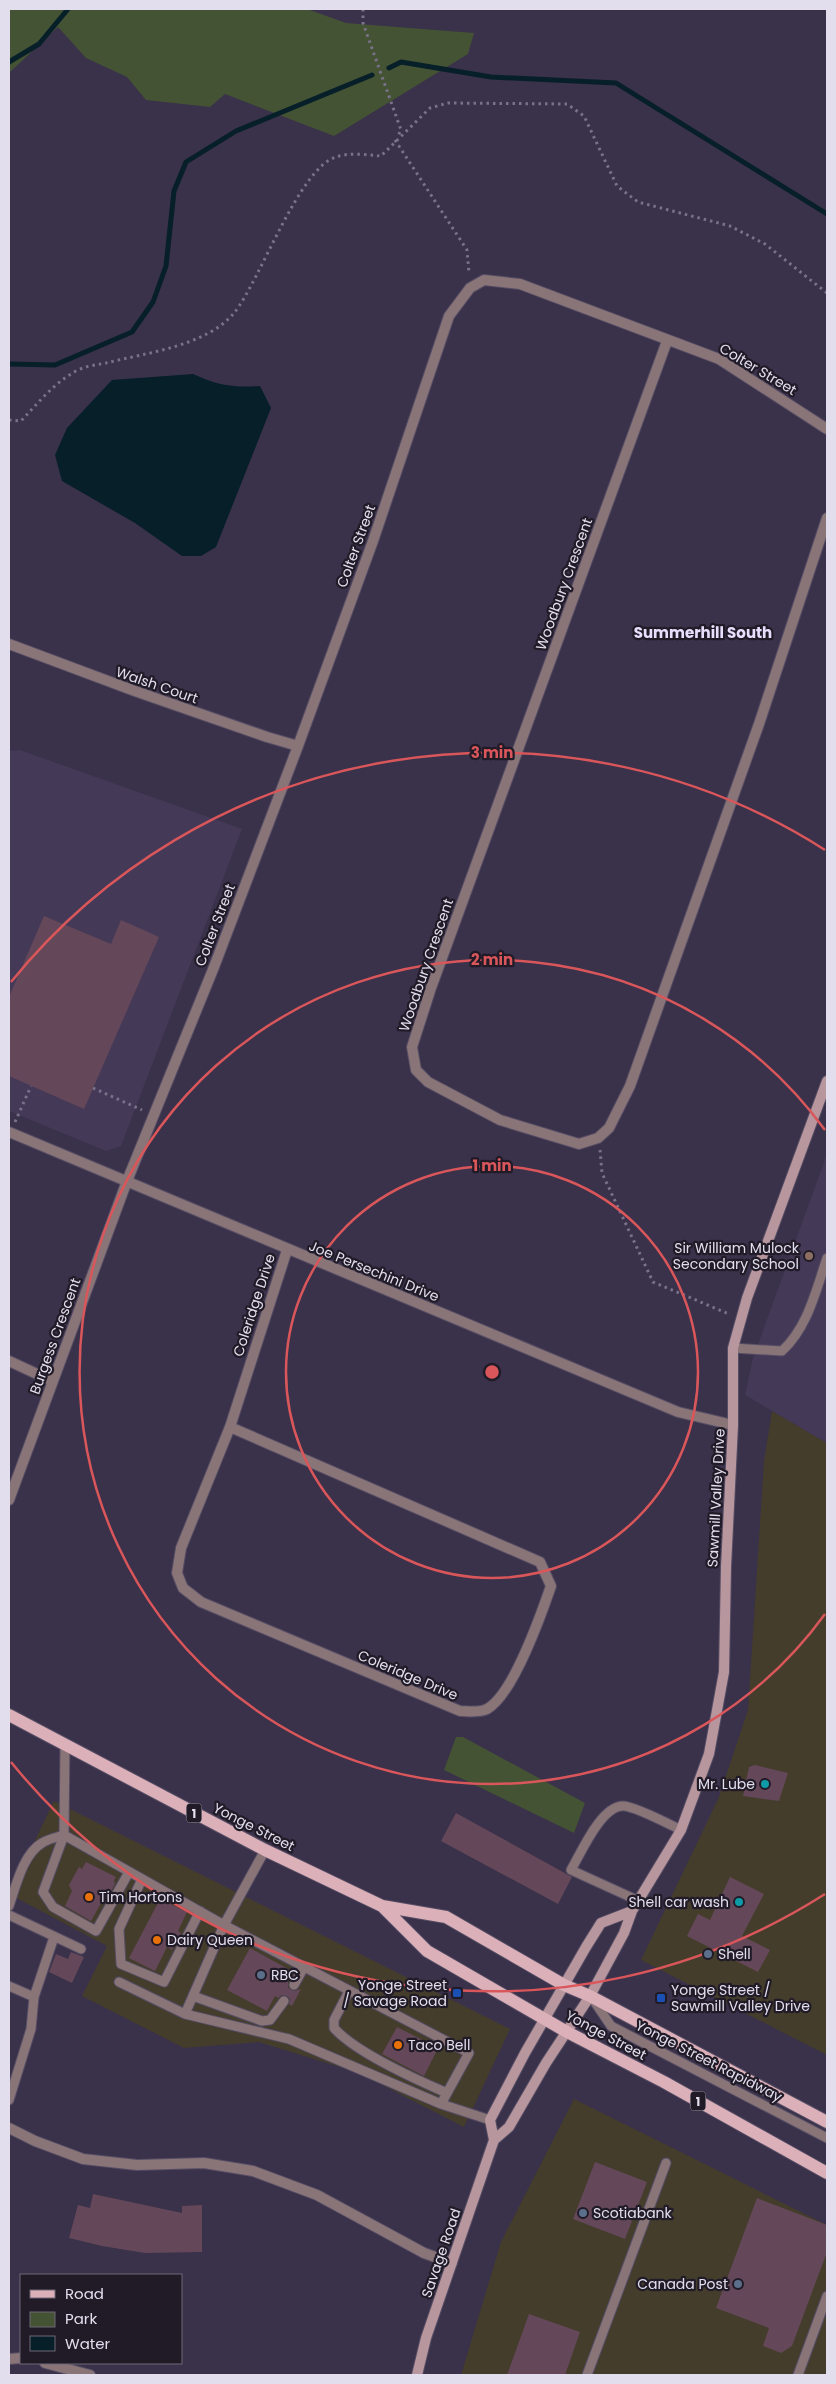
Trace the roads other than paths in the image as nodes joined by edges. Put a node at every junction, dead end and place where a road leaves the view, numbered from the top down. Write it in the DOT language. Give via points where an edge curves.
graph roads {
  1 [pos="668,341"];
  2 [pos="827,429"];
  3 [pos="827,518"];
  4 [pos="9,644"];
  5 [pos="298,746"];
  6 [pos="827,1082"];
  7 [pos="10,1132"];
  8 [pos="128,1181"];
  9 [pos="287,1250"];
  10 [pos="827,1258"];
  11 [pos="734,1348"];
  12 [pos="9,1361"];
  13 [pos="52,1381"];
  14 [pos="733,1425"];
  15 [pos="230,1427"];
  16 [pos="9,1500"];
  17 [pos="9,1715"];
  18 [pos="65,1744"];
  19 [pos="681,1830"];
  20 [pos="64,1834"];
  21 [pos="266,1850"];
  22 [pos="129,1872"];
  23 [pos="142,1879"];
  24 [pos="639,1901"];
  25 [pos="9,1906"];
  26 [pos="382,1906"];
  27 [pos="200,1911"];
  28 [pos="632,1911"];
  29 [pos="9,1915"];
  30 [pos="224,1925"];
  31 [pos="54,1937"];
  32 [pos="81,1949"];
  33 [pos="304,1967"];
  34 [pos="119,1982"];
  35 [pos="294,1985"];
  36 [pos="564,1985"];
  37 [pos="9,1986"];
  38 [pos="349,1991"];
  39 [pos="193,1996"];
  40 [pos="590,1996"];
  41 [pos="34,1997"];
  42 [pos="284,2001"];
  43 [pos="185,2014"];
  44 [pos="544,2019"];
  45 [pos="567,2032"];
  46 [pos="447,2093"];
  47 [pos="9,2100"];
  48 [pos="441,2104"];
  49 [pos="490,2120"];
  50 [pos="827,2122"];
  51 [pos="9,2128"];
  52 [pos="827,2138"];
  53 [pos="494,2140"];
  54 [pos="666,2162"];
  55 [pos="827,2173"];
  56 [pos="452,2263"];
  57 [pos="827,2296"];
  58 [pos="49,2364"];
  59 [pos="90,2375"];
  60 [pos="417,2375"];
  61 [pos="587,2375"];
  62 [pos="798,2375"];
  1 -- 2 [label="street, Colter Street" via="719,359"];
  1 -- 3 [label="street, Woodbury Crescent" via="412,1046 416,1070 428,1082 500,1120 579,1144 598,1138 609,1128 630,1086 760,724"];
  1 -- 5 [label="street, Colter Street" via="520,284 484,280 470,288 449,316 373,541"];
  4 -- 5 [label="street, Walsh Court"];
  5 -- 8 [label="street, Colter Street"];
  6 -- 11 [label="street, Sawmill Valley Drive" via="747,1298"];
  7 -- 8 [label="street, Joe Persechini Drive"];
  8 -- 9 [label="street, Joe Persechini Drive"];
  8 -- 13 [label="street, Burgess Crescent"];
  9 -- 14 [label="street, Joe Persechini Drive" via="678,1412"];
  9 -- 15 [label="street, Coleridge Drive"];
  10 -- 11 [label="lane" via="795,1340 782,1351"];
  11 -- 14 [label="street, Sawmill Valley Drive"];
  12 -- 13 [label="street"];
  13 -- 16 [label="street, Burgess Crescent"];
  14 -- 19 [label="street, Sawmill Valley Drive" via="724,1672 709,1754"];
  15 -- 15 [label="street, Coleridge Drive" via="181,1548 177,1573 183,1588 202,1602 460,1711 486,1710 496,1702 513,1679 551,1586 540,1562"];
  17 -- 18 [label="main road, Yonge Street / 1"];
  18 -- 20 [label="lane"];
  18 -- 21 [label="main road, Yonge Street / 1"];
  19 -- 24 [label="street, Sawmill Valley Drive"];
  19 -- 24 [label="lane" via="625,1806 613,1807 599,1822 571,1870"];
  20 -- 22 [label="lane"];
  20 -- 22 [label="lane" via="42,1892 52,1907 96,1931"];
  20 -- 25 [label="lane" via="33,1849"];
  21 -- 26 [label="main road, Yonge Street / 1"];
  21 -- 30 [label="lane"];
  22 -- 23 [label="lane"];
  23 -- 27 [label="lane"];
  23 -- 27 [label="lane" via="119,1929 121,1964 164,1982"];
  24 -- 28 [label="street, Sawmill Valley Drive"];
  26 -- 36 [label="main road, Yonge Street / 1" via="446,1917"];
  26 -- 44 [label="main road, Yonge Street / 1" via="427,1951"];
  27 -- 30 [label="lane"];
  28 -- 36 [label="street" via="601,1923"];
  28 -- 40 [label="street, Sawmill Valley Drive" via="624,1933"];
  29 -- 31 [label="lane"];
  30 -- 33 [label="lane"];
  30 -- 39 [label="lane"];
  31 -- 32 [label="lane"];
  31 -- 41 [label="lane"];
  33 -- 35 [label="lane"];
  33 -- 38 [label="lane"];
  34 -- 43 [label="lane"];
  36 -- 40 [label="main road, Yonge Street / 1"];
  36 -- 44 [label="street"];
  37 -- 41 [label="lane"];
  38 -- 46 [label="lane" via="334,2020 334,2028 340,2035 382,2062"];
  38 -- 46 [label="lane" via="469,2053"];
  39 -- 42 [label="lane" via="262,2021 270,2020"];
  39 -- 43 [label="lane"];
  40 -- 45 [label="street, Sawmill Valley Drive"];
  40 -- 50 [label="main road, Yonge Street / 1"];
  40 -- 52 [label="lane, Yonge Street Rapidway" via="611,2026"];
  41 -- 47 [label="lane" via="30,2029"];
  43 -- 48 [label="lane" via="289,2039"];
  44 -- 45 [label="main road, Yonge Street / 1"];
  44 -- 49 [label="street"];
  45 -- 53 [label="street, Savage Road" via="509,2127"];
  45 -- 55 [label="main road, Yonge Street / 1"];
  46 -- 48 [label="lane"];
  48 -- 49 [label="lane"];
  49 -- 53 [label="street"];
  51 -- 56 [label="street" via="83,2159 137,2165 204,2163 253,2171 317,2195 424,2253"];
  53 -- 56 [label="street, Savage Road"];
  54 -- 61 [label="lane"];
  56 -- 60 [label="street, Savage Road"];
  57 -- 62 [label="lane"];
  58 -- 59 [label="street"];
}
